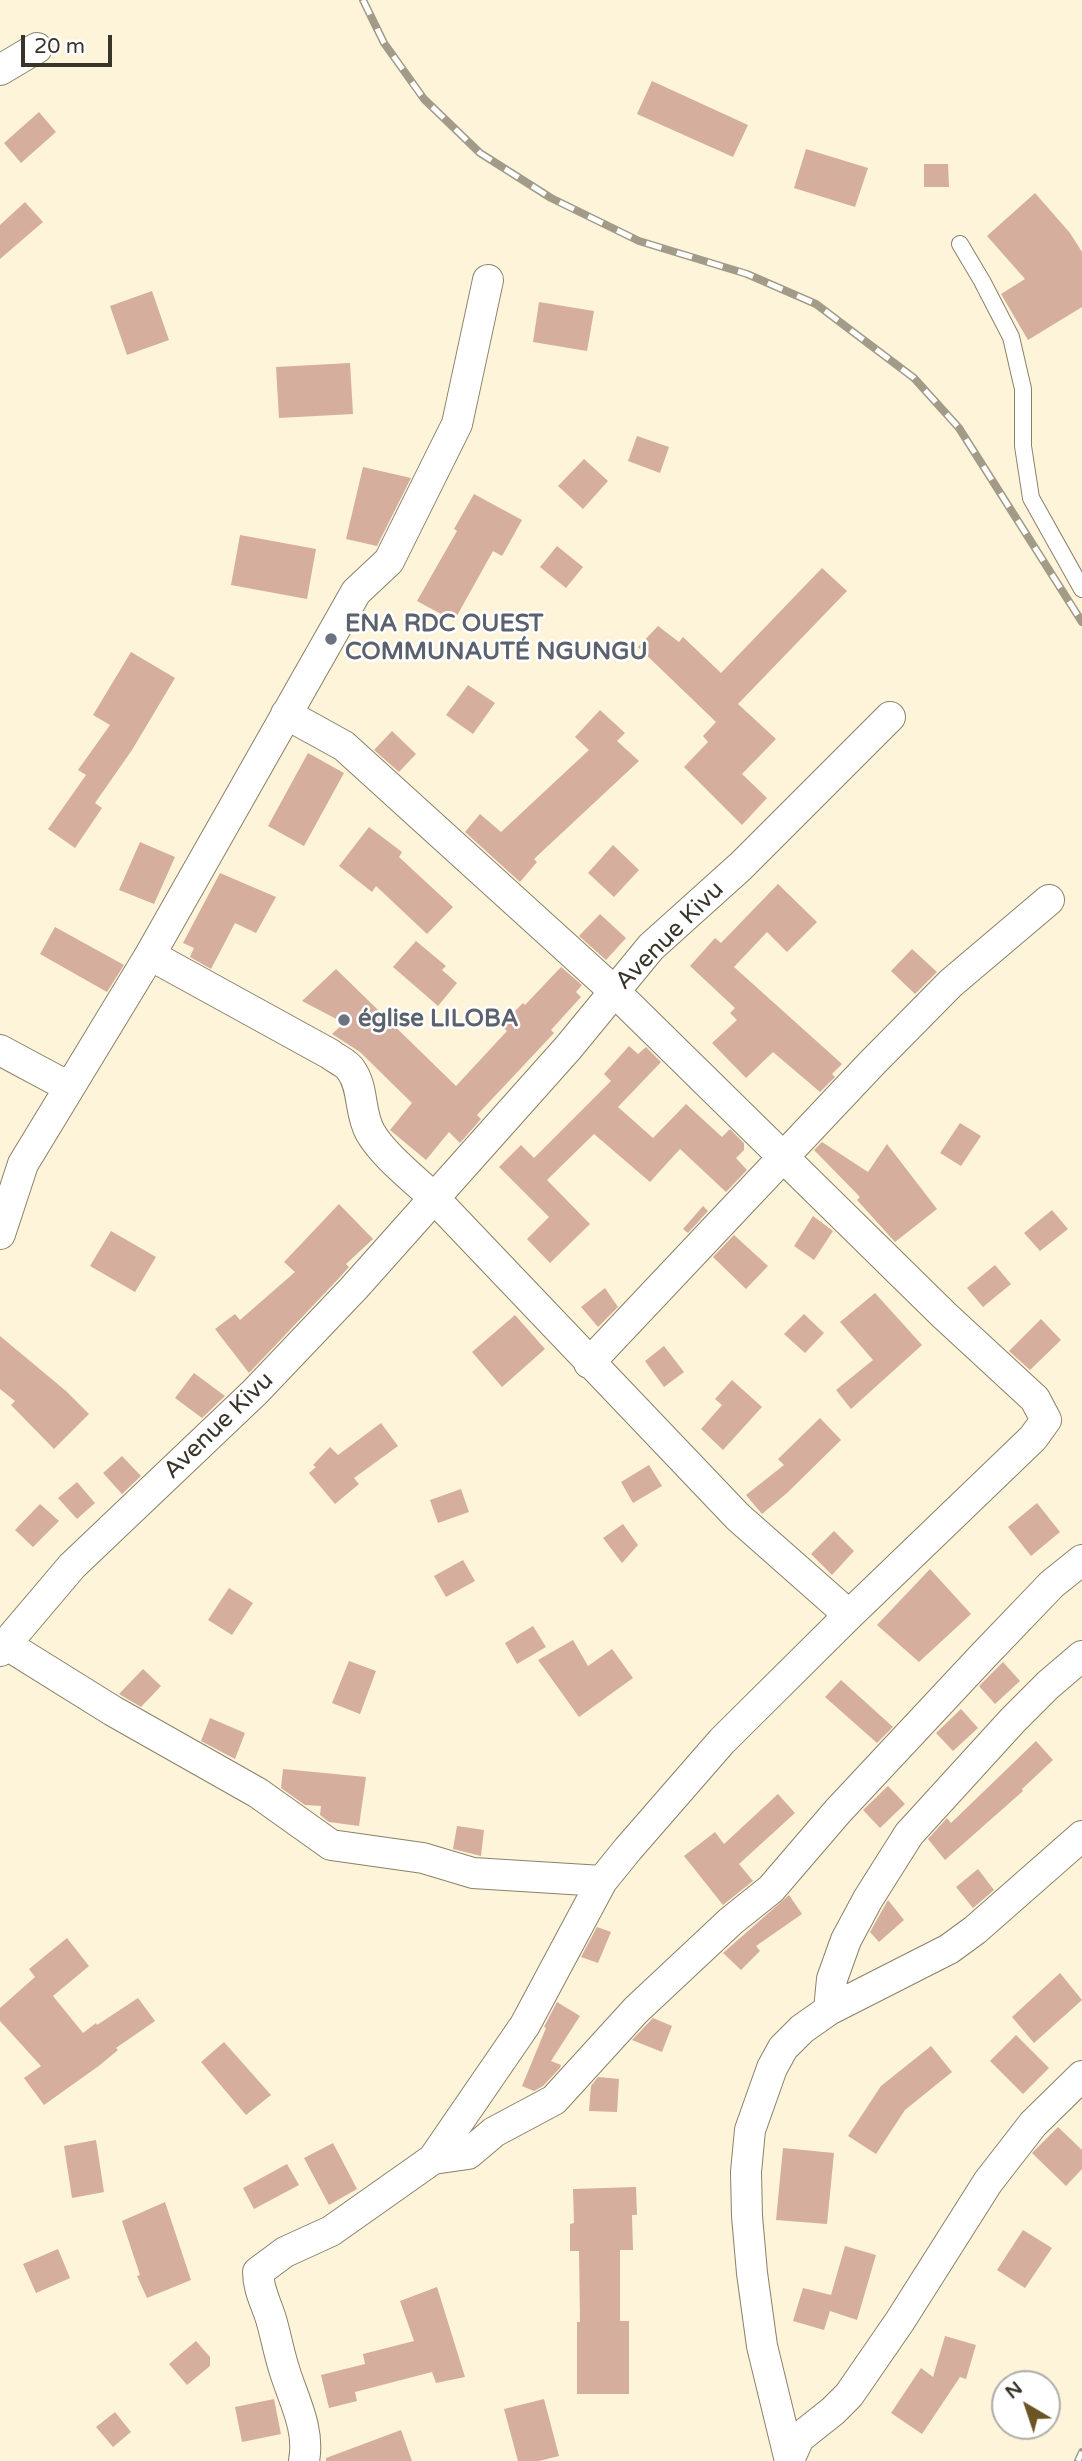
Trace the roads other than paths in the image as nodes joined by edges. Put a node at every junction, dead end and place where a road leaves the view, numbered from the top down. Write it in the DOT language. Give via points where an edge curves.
graph roads {
  1 [pos="37,48"];
  2 [pos="0,70"];
  3 [pos="960,244"];
  4 [pos="488,280"];
  5 [pos="1082,589"];
  6 [pos="286,714"];
  7 [pos="890,717"];
  8 [pos="1049,900"];
  9 [pos="149,954"];
  10 [pos="614,991"];
  11 [pos="0,1050"];
  12 [pos="69,1087"];
  13 [pos="786,1157"];
  14 [pos="12,1163"];
  15 [pos="434,1198"];
  16 [pos="0,1234"];
  17 [pos="589,1363"];
  18 [pos="1082,1560"];
  19 [pos="849,1615"];
  20 [pos="3,1648"];
  21 [pos="1082,1656"];
  22 [pos="1082,1836"];
  23 [pos="602,1881"];
  24 [pos="829,2010"];
  25 [pos="1082,2076"];
  26 [pos="433,2160"];
  27 [pos="790,2460"];
  28 [pos="304,2461"];
  1 -- 2 [label="street"];
  3 -- 5 [label="lane" via="1011,337 1023,389 1023,446 1031,498"];
  4 -- 6 [label="street" via="457,424 389,561 356,592"];
  6 -- 9 [label="street"];
  6 -- 10 [label="street" via="344,746"];
  7 -- 10 [label="street, Avenue Kivu" via="741,866 651,947"];
  8 -- 13 [label="street" via="951,983"];
  9 -- 12 [label="street"];
  9 -- 15 [label="street" via="351,1068 370,1132"];
  10 -- 13 [label="street"];
  10 -- 15 [label="street, Avenue Kivu"];
  11 -- 12 [label="street"];
  12 -- 14 [label="street"];
  13 -- 17 [label="street"];
  13 -- 19 [label="street" via="1035,1399 1046,1420 1033,1438"];
  14 -- 16 [label="street"];
  15 -- 17 [label="street"];
  15 -- 20 [label="street, Avenue Kivu" via="255,1392 72,1566"];
  17 -- 19 [label="street" via="738,1517"];
  18 -- 26 [label="street" via="1052,1584 955,1686 772,1889 636,2010 554,2100 494,2132 468,2154"];
  19 -- 23 [label="street" via="722,1741"];
  20 -- 23 [label="street" via="258,1793 331,1845 423,1858 473,1873"];
  21 -- 24 [label="street" via="1013,1720 909,1834 846,1940 832,1979"];
  22 -- 24 [label="street" via="949,1949"];
  23 -- 26 [label="street" via="525,2025"];
  24 -- 27 [label="street" via="783,2048 772,2068 750,2130 746,2172 762,2346"];
  25 -- 27 [label="street" via="1033,2124 988,2182 849,2395 799,2438"];
  26 -- 28 [label="street" via="331,2231 285,2252 258,2272 258,2285 300,2413"];
}
